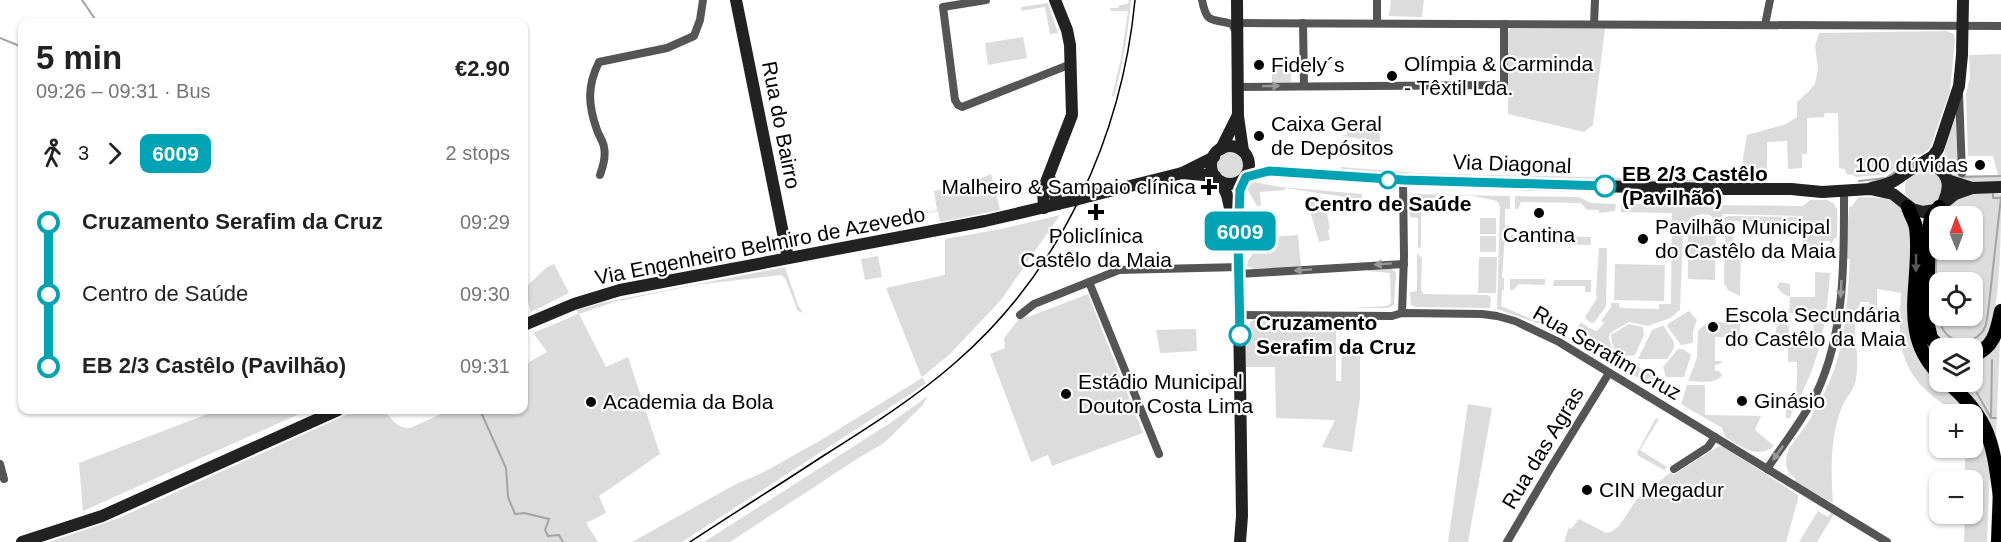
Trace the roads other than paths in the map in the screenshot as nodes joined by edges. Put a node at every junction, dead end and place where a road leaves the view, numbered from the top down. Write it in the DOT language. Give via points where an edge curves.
graph roads {
  1 [pos="703,0"];
  2 [pos="736,0"];
  3 [pos="986,0"];
  4 [pos="1055,0"];
  5 [pos="1202,0"];
  6 [pos="1237,0"];
  7 [pos="1377,0"];
  8 [pos="1595,0"];
  9 [pos="1770,0"];
  10 [pos="1963,0"];
  11 [pos="1303,23"];
  12 [pos="1377,23"];
  13 [pos="1504,24"];
  14 [pos="1594,24"];
  15 [pos="1765,25"];
  16 [pos="1963,25"];
  17 [pos="2001,26"];
  18 [pos="1238,28"];
  19 [pos="1071,64"];
  20 [pos="1304,86"];
  21 [pos="1959,86"];
  22 [pos="1238,87"];
  23 [pos="1238,116"];
  24 [pos="1940,145"];
  25 [pos="1217,153"];
  26 [pos="1245,154"];
  27 [pos="1920,164"];
  28 [pos="1269,171"];
  29 [pos="1182,173"];
  30 [pos="1904,173"];
  31 [pos="1962,173"];
  32 [pos="600,175"];
  33 [pos="1945,176"];
  34 [pos="1049,177"];
  35 [pos="1245,178"];
  36 [pos="1218,179"];
  37 [pos="1403,180"];
  38 [pos="2000,187"];
  39 [pos="1972,188"];
  40 [pos="1844,189"];
  41 [pos="1870,189"];
  42 [pos="1905,203"];
  43 [pos="1058,204"];
  44 [pos="1942,204"];
  45 [pos="1044,208"];
  46 [pos="782,231"];
  47 [pos="1238,241"];
  48 [pos="788,258"];
  49 [pos="768,262"];
  50 [pos="1404,264"];
  51 [pos="1239,270"];
  52 [pos="1089,282"];
  53 [pos="2001,311"];
  54 [pos="1402,314"];
  55 [pos="1020,315"];
  56 [pos="1240,315"];
  57 [pos="528,323"];
  58 [pos="1931,338"];
  59 [pos="1983,351"];
  60 [pos="1929,363"];
  61 [pos="1609,372"];
  62 [pos="1957,392"];
  63 [pos="329,414"];
  64 [pos="1715,437"];
  65 [pos="1159,454"];
  66 [pos="0,464"];
  67 [pos="1674,469"];
  68 [pos="1767,469"];
  69 [pos="2001,477"];
  70 [pos="4,479"];
  71 [pos="2000,497"];
  72 [pos="22,542"];
  73 [pos="1240,542"];
  74 [pos="1507,542"];
  75 [pos="1887,542"];
  76 [pos="1998,542"];
  1 -- 32 [label="street" via="694,36 667,48 599,62 589,102 604,149"];
  2 -- 46 [label="main road, Rua do Bairro"];
  3 -- 19 [label="street" via="943,8 955,100 960,106"];
  4 -- 19 [label="main road" via="1067,30"];
  5 -- 18 [label="street" via="1208,18"];
  6 -- 18 [label="main road"];
  7 -- 12 [label="street"];
  8 -- 14 [label="street"];
  9 -- 15 [label="street"];
  10 -- 16 [label="main road"];
  11 -- 12 [label="street"];
  11 -- 18 [label="street"];
  11 -- 20 [label="street"];
  12 -- 13 [label="street"];
  13 -- 14 [label="street"];
  13 -- 20 [label="street" via="1504,85"];
  14 -- 15 [label="street"];
  15 -- 16 [label="street"];
  16 -- 17 [label="street"];
  16 -- 21 [label="main road"];
  18 -- 22 [label="main road"];
  19 -- 34 [label="main road" via="1072,114"];
  22 -- 20 [label="street, one-way"];
  21 -- 24 [label="main road"];
  21 -- 31 [label="street"];
  22 -- 23 [label="main road"];
  23 -- 25 [label="main road"];
  23 -- 26 [label="main road"];
  24 -- 27 [label="main road" via="1933,156"];
  24 -- 33 [label="main road" via="1939,163"];
  25 -- 26 [label="main road" via="1234,147"];
  25 -- 29 [label="main road, Via Engenheiro Belmiro de Azevedo"];
  25 -- 36 [label="main road" via="1212,166"];
  26 -- 28 [label="main road, Via Diagonal"];
  26 -- 35 [label="main road" via="1249,167"];
  27 -- 30 [label="main road, Via Diagonal"];
  27 -- 33 [label="main road, Via Diagonal" via="1932,165"];
  28 -- 35 [label="main road, Via Diagonal"];
  28 -- 37 [label="main road, Via Diagonal"];
  29 -- 36 [label="main road, Via Engenheiro Belmiro de Azevedo"];
  29 -- 43 [label="main road, Via Engenheiro Belmiro de Azevedo, bridge"];
  30 -- 41 [label="main road, Via Diagonal" via="1893,182"];
  30 -- 42 [label="main road" via="1899,187"];
  33 -- 39 [label="main road, Via Diagonal"];
  33 -- 44 [label="main road" via="1948,192"];
  34 -- 43 [label="main road"];
  34 -- 45 [label="main road" via="1042,195"];
  35 -- 36 [label="main road" via="1233,184"];
  35 -- 47 [label="main road" via="1240,190"];
  36 -- 47 [label="main road" via="1227,195"];
  37 -- 40 [label="main road, Via Diagonal" via="1822,192"];
  37 -- 50 [label="street"];
  38 -- 39 [label="main road, Via Diagonal"];
  39 -- 44 [label="main road, Via Diagonal"];
  40 -- 41 [label="main road, Via Diagonal"];
  40 -- 68 [label="street, one-way" via="1840,297 1830,357 1804,416"];
  41 -- 42 [label="main road, Via Diagonal" via="1893,194"];
  42 -- 44 [label="main road, Via Diagonal" via="1923,212"];
  42 -- 60 [label="main road, one-way" via="1916,230 1916,339"];
  43 -- 45 [label="main road, Via Engenheiro Belmiro de Azevedo"];
  44 -- 58 [label="main road" via="1931,218 1929,229 1926,312"];
  45 -- 48 [label="main road, Via Engenheiro Belmiro de Azevedo"];
  46 -- 48 [label="main road, Rua do Bairro"];
  46 -- 49 [label="main road"];
  47 -- 51 [label="main road"];
  48 -- 49 [label="main road, Via Engenheiro Belmiro de Azevedo"];
  49 -- 57 [label="main road, Via Engenheiro Belmiro de Azevedo" via="620,290"];
  50 -- 51 [label="street, one-way"];
  50 -- 54 [label="street"];
  51 -- 52 [label="street" via="1119,270"];
  51 -- 56 [label="main road"];
  52 -- 55 [label="street" via="1034,304"];
  52 -- 65 [label="street"];
  53 -- 59 [label="main road" via="1998,330"];
  54 -- 56 [label="street, Rua Serafim Cruz"];
  54 -- 61 [label="street, Rua Serafim Cruz" via="1482,314 1515,321"];
  56 -- 73 [label="main road"];
  61 -- 64 [label="street, Rua Serafim Cruz"];
  61 -- 74 [label="street, Rua das Agras"];
  62 -- 71 [label="main road" via="1985,426"];
  63 -- 72 [label="main road" via="115,510"];
  64 -- 67 [label="street" via="1708,447"];
  64 -- 68 [label="street, Rua Serafim Cruz"];
  66 -- 70 [label="street"];
  68 -- 75 [label="street, Rua Serafim Cruz"];
  69 -- 71 [label="main road"];
  71 -- 76 [label="main road"];
}
